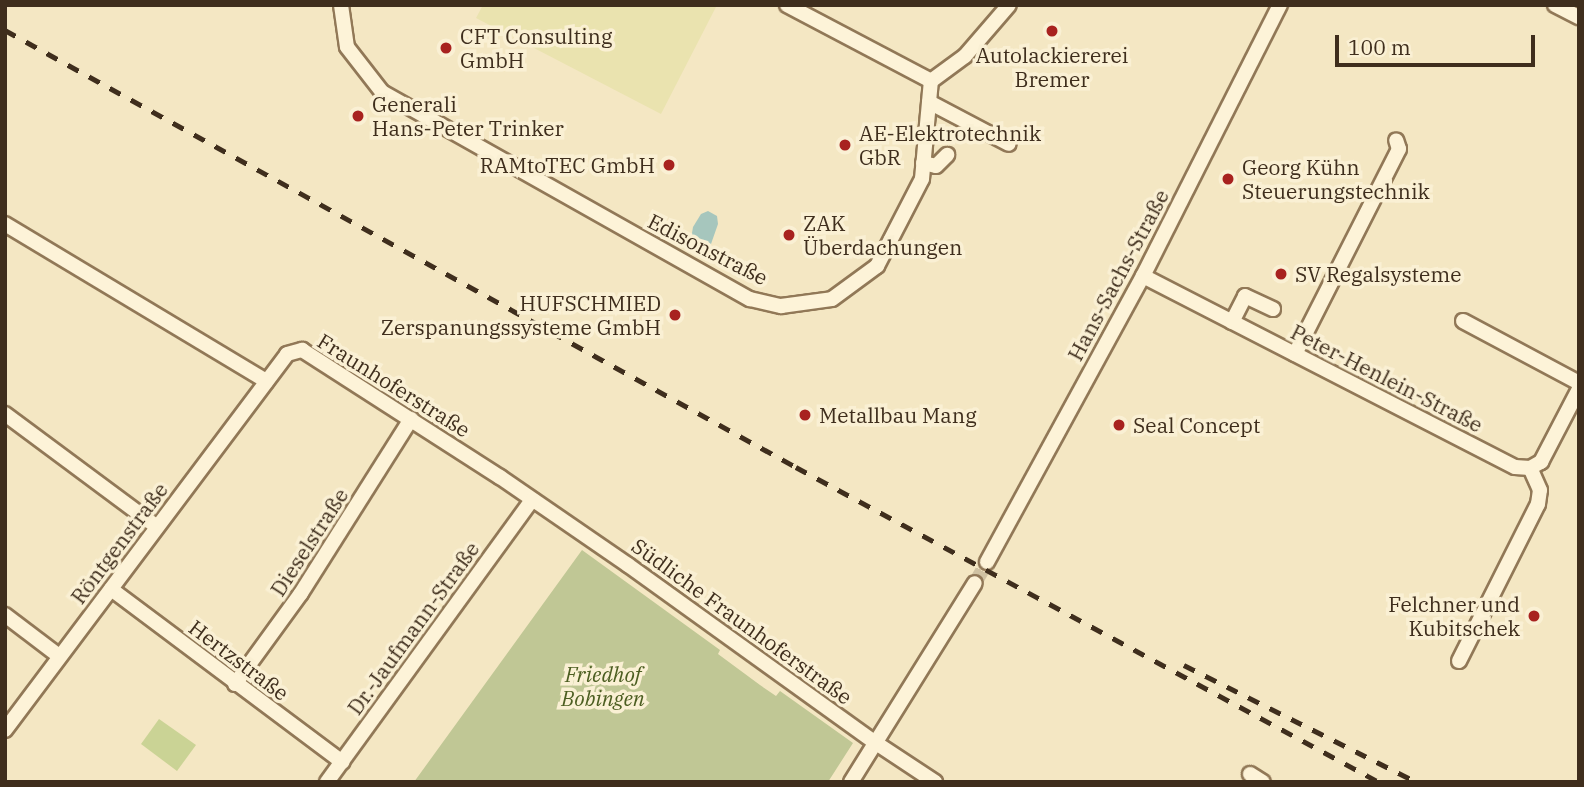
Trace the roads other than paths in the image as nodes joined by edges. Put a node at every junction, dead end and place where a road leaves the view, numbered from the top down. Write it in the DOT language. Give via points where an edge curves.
graph roads {
  1 [pos="341,5"];
  2 [pos="787,5"];
  3 [pos="1009,5"];
  4 [pos="1280,5"];
  5 [pos="1555,5"];
  6 [pos="1579,17"];
  7 [pos="931,81"];
  8 [pos="929,102"];
  9 [pos="1396,140"];
  10 [pos="1009,144"];
  11 [pos="947,155"];
  12 [pos="923,163"];
  13 [pos="5,224"];
  14 [pos="1143,276"];
  15 [pos="1273,309"];
  16 [pos="1463,321"];
  17 [pos="1232,322"];
  18 [pos="1295,354"];
  19 [pos="267,381"];
  20 [pos="1579,383"];
  21 [pos="1579,389"];
  22 [pos="5,414"];
  23 [pos="411,419"];
  24 [pos="1530,468"];
  25 [pos="532,500"];
  26 [pos="157,527"];
  27 [pos="583,534"];
  28 [pos="987,562"];
  29 [pos="975,583"];
  30 [pos="111,589"];
  31 [pos="5,615"];
  32 [pos="60,656"];
  33 [pos="1459,661"];
  34 [pos="235,684"];
  35 [pos="5,730"];
  36 [pos="876,743"];
  37 [pos="342,762"];
  38 [pos="327,782"];
  39 [pos="850,782"];
  40 [pos="935,782"];
  1 -- 12 [label="street, Edisonstraße" via="347,47 382,92 750,299 781,306 832,299 877,266 922,179"];
  2 -- 7 [label="street"];
  3 -- 7 [label="street" via="965,56"];
  4 -- 14 [label="street, Hans-Sachs-Straße"];
  5 -- 6 [label="street"];
  7 -- 8 [label="street, Edisonstraße"];
  8 -- 10 [label="street"];
  8 -- 12 [label="street, Edisonstraße"];
  9 -- 18 [label="street" via="1399,149"];
  11 -- 12 [label="street" via="936,166"];
  13 -- 19 [label="street"];
  14 -- 17 [label="street, Peter-Henlein-Straße"];
  14 -- 28 [label="street, Hans-Sachs-Straße"];
  15 -- 17 [label="street" via="1245,296"];
  16 -- 20 [label="street"];
  17 -- 18 [label="street, Peter-Henlein-Straße"];
  18 -- 24 [label="street, Peter-Henlein-Straße" via="1515,467"];
  19 -- 23 [label="street, Fraunhoferstraße" via="287,354 302,349"];
  19 -- 26 [label="street, Röntgenstraße"];
  21 -- 24 [label="street" via="1549,451"];
  22 -- 26 [label="street"];
  23 -- 25 [label="street, Fraunhoferstraße"];
  23 -- 34 [label="street, Dieselstraße" via="296,600"];
  24 -- 33 [label="street" via="1540,490 1538,504"];
  25 -- 27 [label="street, Fraunhoferstraße"];
  25 -- 37 [label="street, Dr.-Jaufmann-Straße"];
  26 -- 30 [label="street, Röntgenstraße"];
  27 -- 36 [label="street, Südliche Fraunhoferstraße"];
  29 -- 36 [label="street"];
  30 -- 32 [label="street, Röntgenstraße"];
  30 -- 34 [label="street, Hertzstraße"];
  31 -- 32 [label="street"];
  32 -- 35 [label="street, Röntgenstraße"];
  34 -- 37 [label="street, Hertzstraße"];
  36 -- 39 [label="street"];
  36 -- 40 [label="street, Südliche Fraunhoferstraße"];
  37 -- 38 [label="street, Dr.-Jaufmann-Straße"];
}
